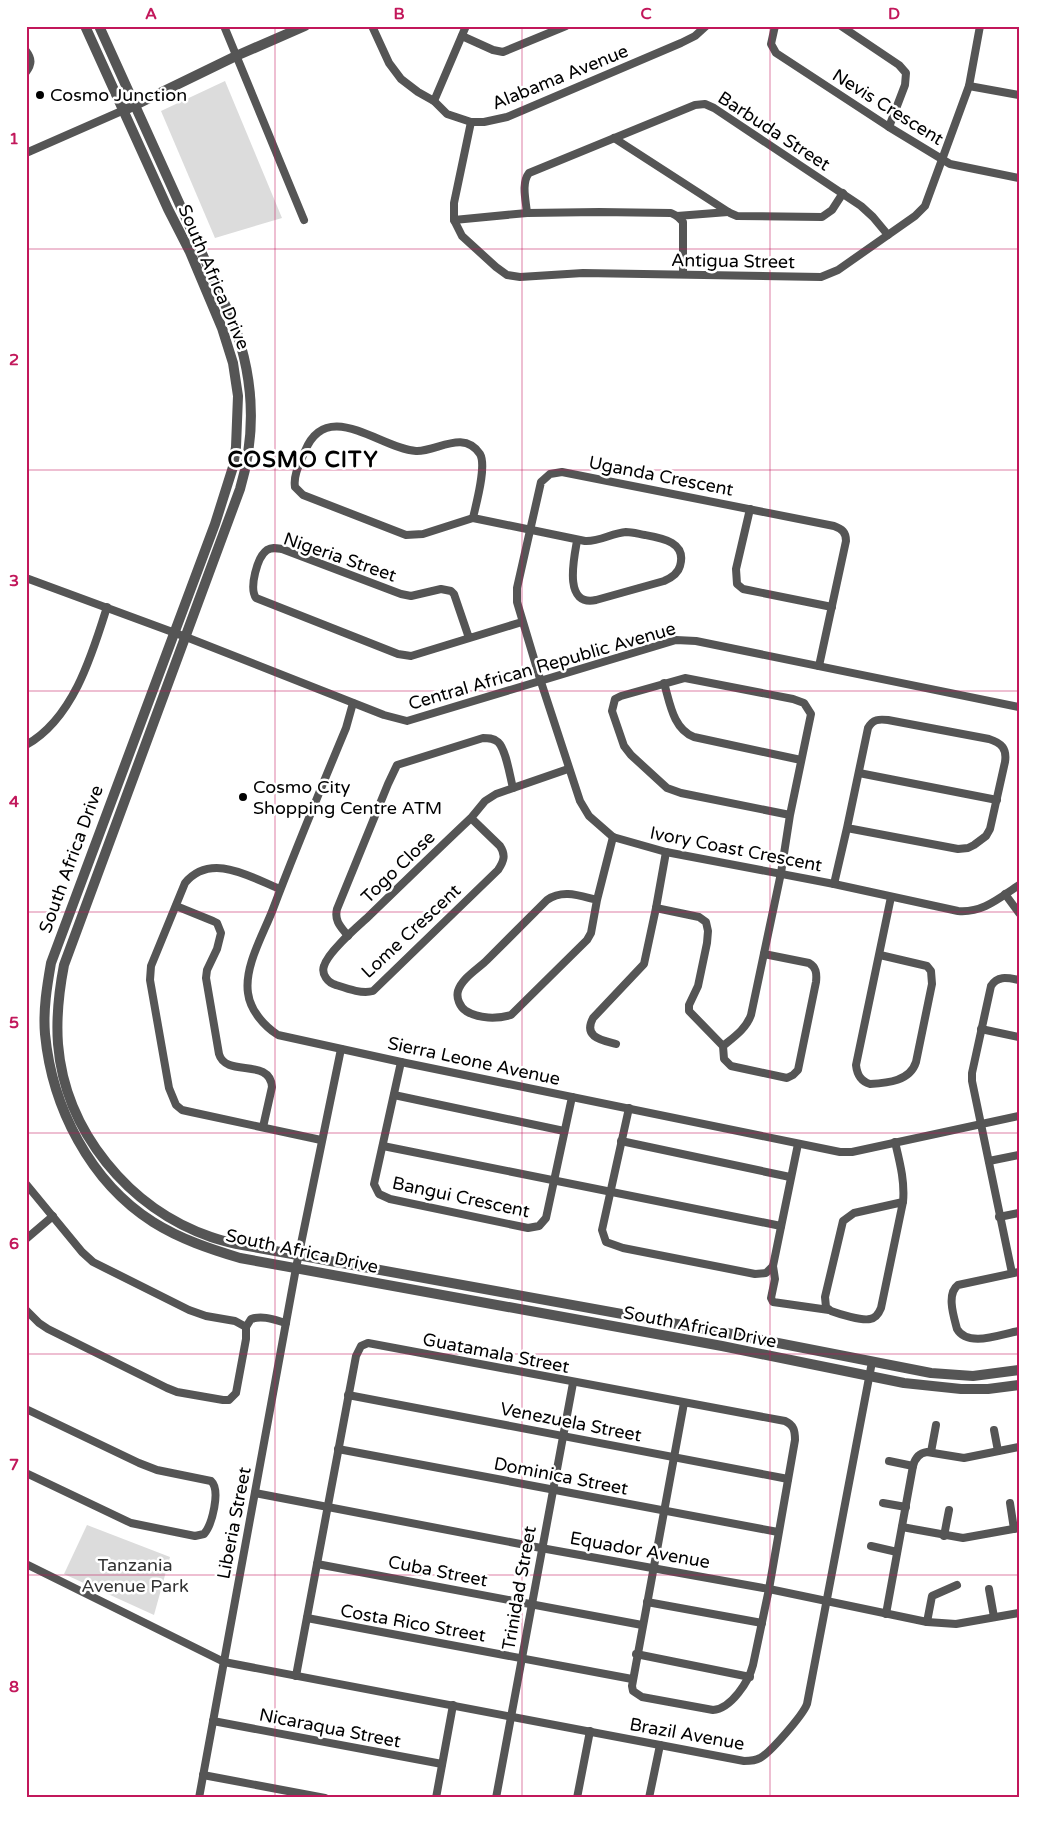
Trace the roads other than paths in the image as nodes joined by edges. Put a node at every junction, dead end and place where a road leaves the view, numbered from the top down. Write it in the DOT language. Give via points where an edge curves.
graph roads {
  1 [pos="85,26"];
  2 [pos="99,26"];
  3 [pos="224,26"];
  4 [pos="305,26"];
  5 [pos="372,26"];
  6 [pos="466,26"];
  7 [pos="566,26"];
  8 [pos="706,26"];
  9 [pos="775,26"];
  10 [pos="840,26"];
  11 [pos="980,26"];
  12 [pos="462,36"];
  13 [pos="26,51"];
  14 [pos="236,56"];
  15 [pos="26,72"];
  16 [pos="969,86"];
  17 [pos="1019,95"];
  18 [pos="434,101"];
  19 [pos="134,105"];
  20 [pos="124,110"];
  21 [pos="471,122"];
  22 [pos="889,127"];
  23 [pos="614,138"];
  24 [pos="26,152"];
  25 [pos="943,159"];
  26 [pos="1019,178"];
  27 [pos="843,193"];
  28 [pos="728,212"];
  29 [pos="527,213"];
  30 [pos="678,216"];
  31 [pos="304,220"];
  32 [pos="454,220"];
  33 [pos="888,235"];
  34 [pos="683,274"];
  35 [pos="750,509"];
  36 [pos="473,518"];
  37 [pos="530,529"];
  38 [pos="577,540"];
  39 [pos="26,578"];
  40 [pos="107,607"];
  41 [pos="832,607"];
  42 [pos="522,622"];
  43 [pos="174,633"];
  44 [pos="186,637"];
  45 [pos="470,638"];
  46 [pos="819,666"];
  47 [pos="541,682"];
  48 [pos="664,683"];
  49 [pos="353,703"];
  50 [pos="1019,707"];
  51 [pos="26,745"];
  52 [pos="801,760"];
  53 [pos="568,769"];
  54 [pos="859,773"];
  55 [pos="513,788"];
  56 [pos="996,800"];
  57 [pos="790,815"];
  58 [pos="471,818"];
  59 [pos="847,828"];
  60 [pos="613,837"];
  61 [pos="666,852"];
  62 [pos="781,873"];
  63 [pos="834,884"];
  64 [pos="1019,885"];
  65 [pos="280,889"];
  66 [pos="1005,894"];
  67 [pos="891,897"];
  68 [pos="597,900"];
  69 [pos="176,906"];
  70 [pos="656,908"];
  71 [pos="1019,913"];
  72 [pos="348,936"];
  73 [pos="764,954"];
  74 [pos="880,955"];
  75 [pos="1019,980"];
  76 [pos="981,1029"];
  77 [pos="1019,1037"];
  78 [pos="616,1044"];
  79 [pos="723,1046"];
  80 [pos="341,1049"];
  81 [pos="401,1062"];
  82 [pos="394,1095"];
  83 [pos="572,1097"];
  84 [pos="629,1108"];
  85 [pos="1019,1116"];
  86 [pos="980,1124"];
  87 [pos="263,1127"];
  88 [pos="564,1131"];
  89 [pos="321,1140"];
  90 [pos="621,1141"];
  91 [pos="895,1142"];
  92 [pos="798,1144"];
  93 [pos="383,1146"];
  94 [pos="1019,1155"];
  95 [pos="988,1161"];
  96 [pos="790,1177"];
  97 [pos="553,1180"];
  98 [pos="26,1184"];
  99 [pos="610,1192"];
  100 [pos="903,1202"];
  101 [pos="1019,1213"];
  102 [pos="53,1216"];
  103 [pos="999,1217"];
  104 [pos="780,1226"];
  105 [pos="26,1239"];
  106 [pos="300,1254"];
  107 [pos="773,1266"];
  108 [pos="296,1268"];
  109 [pos="1015,1272"];
  110 [pos="26,1310"];
  111 [pos="829,1310"];
  112 [pos="286,1323"];
  113 [pos="246,1327"];
  114 [pos="1019,1330"];
  115 [pos="872,1362"];
  116 [pos="1019,1370"];
  117 [pos="869,1376"];
  118 [pos="573,1383"];
  119 [pos="1019,1384"];
  120 [pos="348,1396"];
  121 [pos="684,1403"];
  122 [pos="26,1409"];
  123 [pos="936,1425"];
  124 [pos="994,1430"];
  125 [pos="564,1436"];
  126 [pos="1019,1447"];
  127 [pos="338,1449"];
  128 [pos="998,1451"];
  129 [pos="931,1452"];
  130 [pos="674,1458"];
  131 [pos="889,1461"];
  132 [pos="913,1466"];
  133 [pos="26,1472"];
  134 [pos="788,1479"];
  135 [pos="552,1490"];
  136 [pos="255,1493"];
  137 [pos="883,1503"];
  138 [pos="1010,1503"];
  139 [pos="326,1507"];
  140 [pos="906,1507"];
  141 [pos="949,1510"];
  142 [pos="663,1512"];
  143 [pos="902,1527"];
  144 [pos="1016,1529"];
  145 [pos="778,1532"];
  146 [pos="944,1536"];
  147 [pos="871,1546"];
  148 [pos="542,1548"];
  149 [pos="897,1552"];
  150 [pos="26,1564"];
  151 [pos="316,1564"];
  152 [pos="652,1567"];
  153 [pos="957,1585"];
  154 [pos="769,1588"];
  155 [pos="989,1589"];
  156 [pos="826,1601"];
  157 [pos="647,1602"];
  158 [pos="531,1604"];
  159 [pos="1019,1613"];
  160 [pos="886,1614"];
  161 [pos="994,1617"];
  162 [pos="307,1618"];
  163 [pos="927,1622"];
  164 [pos="762,1623"];
  165 [pos="642,1625"];
  166 [pos="636,1654"];
  167 [pos="522,1658"];
  168 [pos="224,1662"];
  169 [pos="296,1676"];
  170 [pos="750,1677"];
  171 [pos="632,1679"];
  172 [pos="454,1705"];
  173 [pos="510,1717"];
  174 [pos="213,1722"];
  175 [pos="590,1731"];
  176 [pos="660,1745"];
  177 [pos="442,1764"];
  178 [pos="203,1774"];
  179 [pos="198,1798"];
  180 [pos="325,1798"];
  181 [pos="436,1798"];
  182 [pos="496,1798"];
  183 [pos="577,1798"];
  184 [pos="649,1798"];
  1 -- 20 [label="street, South Africa Drive"];
  2 -- 19 [label="street, South Africa Drive"];
  3 -- 14 [label="street"];
  4 -- 14 [label="street"];
  5 -- 18 [label="street, Alabama Avenue" via="394,71 408,85"];
  6 -- 12 [label="street"];
  7 -- 12 [label="street" via="503,52"];
  8 -- 21 [label="street, Alabama Avenue" via="688,40 518,113"];
  9 -- 22 [label="street, Nevis Crescent" via="771,41 776,53"];
  10 -- 22 [label="street" via="906,73 905,86"];
  11 -- 16 [label="street, Antigua Street"];
  12 -- 18 [label="street"];
  13 -- 15 [label="street" via="31,63"];
  14 -- 19 [label="street"];
  14 -- 31 [label="street"];
  16 -- 17 [label="street"];
  16 -- 25 [label="street, Antigua Street"];
  18 -- 21 [label="street, Alabama Avenue" via="447,114"];
  19 -- 20 [label="street"];
  19 -- 44 [label="street, South Africa Drive" via="234,322 250,383 251,434 245,473"];
  20 -- 24 [label="street"];
  20 -- 43 [label="street, South Africa Drive" via="222,328 233,363 238,396 238,432 233,467"];
  21 -- 32 [label="street" via="454,202"];
  22 -- 25 [label="street, Nevis Crescent"];
  23 -- 27 [label="street, Barbuda Street" via="695,105 705,104"];
  23 -- 28 [label="street"];
  23 -- 29 [label="street, Barbuda Street" via="530,173 525,184"];
  25 -- 26 [label="street, Nevis Crescent" via="952,164"];
  25 -- 33 [label="street, Antigua Street" via="922,210"];
  27 -- 28 [label="street" via="828,213 818,218 741,216"];
  27 -- 33 [label="street, Barbuda Street" via="868,211"];
  28 -- 30 [label="street"];
  29 -- 30 [label="street" via="667,213"];
  29 -- 32 [label="street"];
  30 -- 34 [label="street" via="684,226"];
  32 -- 34 [label="street, Antigua Street" via="462,236 496,267 511,276"];
  33 -- 34 [label="street, Antigua Street" via="821,278"];
  35 -- 37 [label="street, Uganda Crescent" via="558,472 550,474 542,482"];
  35 -- 41 [label="street, Uganda Crescent" via="834,526 844,532 846,542"];
  35 -- 41 [label="street" via="736,569 737,584 743,589"];
  36 -- 36 [label="street" via="422,534 406,535 303,495 295,488 295,477 308,443 316,434 339,426 415,451 448,443 465,444 478,452 483,462"];
  36 -- 37 [label="street"];
  37 -- 38 [label="street"];
  37 -- 42 [label="street, Uganda Crescent" via="517,593"];
  38 -- 38 [label="street" via="596,541 628,532 662,539 676,546 680,566 664,581 587,601 578,595 573,580"];
  39 -- 40 [label="street, Central African Republic Avenue"];
  40 -- 43 [label="street, Central African Republic Avenue"];
  40 -- 51 [label="street" via="88,664 70,700 44,733"];
  41 -- 46 [label="street, Uganda Crescent"];
  42 -- 45 [label="street, Nigeria Street"];
  42 -- 47 [label="street, Uganda Crescent"];
  43 -- 44 [label="street, Central African Republic Avenue"];
  43 -- 108 [label="street, South Africa Drive" via="51,963 45,1012 49,1063 65,1117 98,1172 144,1216 203,1246 240,1258"];
  44 -- 49 [label="street, Central African Republic Avenue"];
  44 -- 106 [label="street, South Africa Drive" via="64,964 58,1014 63,1076 83,1128 101,1156 113,1172 156,1208 211,1237"];
  45 -- 45 [label="street, Nigeria Street" via="411,656 385,650 256,598 252,586 260,559 268,549 282,549 401,594 411,596 446,589 454,594"];
  46 -- 47 [label="street, Central African Republic Avenue" via="696,641 676,640"];
  46 -- 50 [label="street, Central African Republic Avenue"];
  47 -- 49 [label="street, Central African Republic Avenue" via="407,721"];
  47 -- 53 [label="street, Ivory Coast Crescent"];
  48 -- 52 [label="street" via="676,722 686,734"];
  48 -- 52 [label="street" via="696,679 804,703 811,714"];
  48 -- 57 [label="street" via="615,699 612,711 624,746 631,755 674,791"];
  49 -- 65 [label="street, Sierra Leone Avenue" via="346,728"];
  52 -- 57 [label="street"];
  53 -- 55 [label="street, Togo Close"];
  53 -- 60 [label="street, Ivory Coast Crescent" via="585,810"];
  54 -- 56 [label="street"];
  54 -- 56 [label="street" via="868,728 876,720 989,739 1000,743 1005,752"];
  54 -- 59 [label="street"];
  55 -- 58 [label="street, Togo Close" via="485,801"];
  55 -- 72 [label="street" via="502,747 491,738 397,765 336,916"];
  56 -- 59 [label="street" via="988,833 964,849"];
  57 -- 62 [label="street"];
  58 -- 72 [label="street, Togo Close"];
  58 -- 72 [label="street, Lome Crescent" via="500,846 503,862 374,991 363,992 334,985 324,975 327,959"];
  59 -- 63 [label="street"];
  60 -- 61 [label="street, Ivory Coast Crescent"];
  60 -- 68 [label="street"];
  61 -- 62 [label="street, Ivory Coast Crescent"];
  61 -- 70 [label="street"];
  62 -- 63 [label="street, Ivory Coast Crescent"];
  62 -- 73 [label="street"];
  63 -- 67 [label="street, Ivory Coast Crescent"];
  64 -- 66 [label="street, Ivory Coast Crescent"];
  65 -- 69 [label="street" via="233,870 210,868 190,878"];
  65 -- 80 [label="street, Sierra Leone Avenue" via="251,965 250,1000 260,1020 278,1035"];
  66 -- 67 [label="street, Ivory Coast Crescent" via="980,910 968,912"];
  66 -- 71 [label="street"];
  67 -- 74 [label="street"];
  68 -- 68 [label="street" via="564,893 555,894 547,900 464,982 457,996 463,1009 490,1018 511,1015 587,940"];
  69 -- 87 [label="street" via="213,921 219,927 221,933 206,978 218,1054 226,1064 259,1070 268,1076 272,1087"];
  69 -- 87 [label="street" via="150,972 172,1098 182,1110"];
  70 -- 78 [label="street" via="644,964 589,1024 595,1036"];
  70 -- 79 [label="street" via="699,917 706,922 707,943 689,1011"];
  73 -- 79 [label="street" via="748,1022"];
  73 -- 79 [label="street" via="808,962 816,970 798,1070 787,1078 735,1068 724,1059"];
  74 -- 74 [label="street" via="927,966 931,971 932,984 913,1070 900,1079 870,1084 856,1073 856,1065"];
  75 -- 76 [label="street" via="997,978 992,983"];
  76 -- 77 [label="street"];
  76 -- 86 [label="street" via="972,1076"];
  80 -- 81 [label="street, Sierra Leone Avenue"];
  80 -- 89 [label="street, Liberia Street"];
  81 -- 82 [label="street, Bangui Crescent"];
  81 -- 83 [label="street, Sierra Leone Avenue"];
  82 -- 88 [label="street"];
  82 -- 93 [label="street, Bangui Crescent"];
  83 -- 84 [label="street, Sierra Leone Avenue"];
  83 -- 88 [label="street, Bangui Crescent"];
  84 -- 90 [label="street"];
  84 -- 92 [label="street, Sierra Leone Avenue"];
  85 -- 86 [label="street, Sierra Leone Avenue"];
  86 -- 91 [label="street, Sierra Leone Avenue"];
  86 -- 95 [label="street"];
  87 -- 89 [label="street"];
  88 -- 97 [label="street, Bangui Crescent"];
  89 -- 106 [label="street, Liberia Street"];
  90 -- 96 [label="street"];
  90 -- 99 [label="street"];
  91 -- 92 [label="street, Sierra Leone Avenue" via="845,1152"];
  91 -- 100 [label="street" via="904,1185"];
  92 -- 96 [label="street"];
  93 -- 97 [label="street"];
  93 -- 97 [label="street, Bangui Crescent" via="374,1184 383,1196 528,1228 539,1226 546,1218"];
  94 -- 95 [label="street"];
  95 -- 103 [label="street"];
  96 -- 104 [label="street"];
  97 -- 99 [label="street"];
  98 -- 102 [label="street"];
  99 -- 104 [label="street"];
  99 -- 107 [label="street" via="602,1230 603,1237 610,1244 755,1274 766,1273"];
  100 -- 111 [label="street" via="854,1213 842,1221 825,1297"];
  100 -- 111 [label="street" via="877,1315 867,1320"];
  101 -- 103 [label="street"];
  102 -- 105 [label="street"];
  102 -- 113 [label="street" via="93,1262 189,1310 235,1321"];
  103 -- 109 [label="street"];
  104 -- 107 [label="street"];
  106 -- 108 [label="street, Liberia Street"];
  106 -- 115 [label="street, South Africa Drive"];
  107 -- 111 [label="street" via="772,1302"];
  108 -- 112 [label="street, Liberia Street"];
  108 -- 117 [label="street, South Africa Drive"];
  109 -- 114 [label="street" via="958,1285 952,1298 957,1329 967,1338 978,1339"];
  110 -- 113 [label="street" via="48,1329 167,1388 223,1400 229,1400 236,1393"];
  112 -- 113 [label="street" via="255,1317"];
  112 -- 136 [label="street, Liberia Street"];
  115 -- 116 [label="street, South Africa Drive" via="965,1376"];
  115 -- 117 [label="street, Brazil Avenue"];
  117 -- 119 [label="street, South Africa Drive" via="949,1389 988,1389"];
  117 -- 156 [label="street, Brazil Avenue"];
  118 -- 120 [label="street, Guatamala Street" via="368,1343 361,1346 356,1356"];
  118 -- 121 [label="street, Guatamala Street"];
  118 -- 125 [label="street, Trinidad Street"];
  120 -- 125 [label="street, Venezuela Street"];
  120 -- 127 [label="street, Guatamala Street"];
  121 -- 130 [label="street"];
  121 -- 134 [label="street, Guatamala Street" via="791,1424 794,1440"];
  122 -- 133 [label="street" via="139,1464 211,1482 216,1493 210,1524 204,1534 194,1536 131,1523"];
  123 -- 129 [label="street"];
  124 -- 128 [label="street"];
  125 -- 130 [label="street, Venezuela Street"];
  125 -- 135 [label="street, Trinidad Street"];
  126 -- 128 [label="street"];
  127 -- 135 [label="street, Dominica Street"];
  127 -- 139 [label="street, Guatamala Street"];
  128 -- 129 [label="street" via="964,1458"];
  129 -- 132 [label="street" via="919,1455"];
  130 -- 134 [label="street, Venezuela Street"];
  130 -- 142 [label="street"];
  131 -- 132 [label="street"];
  132 -- 140 [label="street"];
  134 -- 145 [label="street, Guatamala Street"];
  135 -- 142 [label="street, Dominica Street"];
  135 -- 148 [label="street, Trinidad Street"];
  136 -- 139 [label="street, Equador Avenue"];
  136 -- 168 [label="street, Liberia Street"];
  137 -- 140 [label="street"];
  138 -- 144 [label="street"];
  139 -- 148 [label="street, Equador Avenue"];
  139 -- 151 [label="street, Guatamala Street"];
  140 -- 143 [label="street"];
  141 -- 146 [label="street"];
  142 -- 145 [label="street, Dominica Street"];
  142 -- 152 [label="street"];
  143 -- 146 [label="street"];
  143 -- 149 [label="street"];
  144 -- 146 [label="street" via="967,1538"];
  145 -- 154 [label="street, Guatamala Street"];
  147 -- 149 [label="street"];
  148 -- 152 [label="street, Equador Avenue"];
  148 -- 158 [label="street, Trinidad Street"];
  149 -- 160 [label="street"];
  150 -- 168 [label="street, Brazil Avenue"];
  151 -- 158 [label="street, Cuba Street"];
  151 -- 162 [label="street, Guatamala Street"];
  152 -- 154 [label="street, Equador Avenue"];
  152 -- 157 [label="street"];
  153 -- 163 [label="street" via="932,1596"];
  154 -- 156 [label="street, Equador Avenue"];
  154 -- 164 [label="street, Guatamala Street"];
  155 -- 161 [label="street"];
  156 -- 160 [label="street, Equador Avenue"];
  156 -- 176 [label="street, Brazil Avenue" via="805,1709 763,1756 744,1761"];
  157 -- 164 [label="street"];
  157 -- 165 [label="street"];
  158 -- 165 [label="street, Cuba Street"];
  158 -- 167 [label="street, Trinidad Street"];
  159 -- 161 [label="street, Equador Avenue"];
  160 -- 163 [label="street, Equador Avenue"];
  161 -- 163 [label="street, Equador Avenue" via="956,1624"];
  162 -- 167 [label="street, Costa Rico Street"];
  162 -- 169 [label="street, Guatamala Street"];
  164 -- 170 [label="street, Guatamala Street"];
  165 -- 166 [label="street"];
  166 -- 170 [label="street"];
  166 -- 171 [label="street"];
  167 -- 171 [label="street, Costa Rico Street"];
  167 -- 173 [label="street, Trinidad Street"];
  168 -- 169 [label="street, Brazil Avenue"];
  168 -- 174 [label="street, Liberia Street"];
  169 -- 172 [label="street, Brazil Avenue"];
  170 -- 171 [label="street" via="724,1707 713,1710 642,1697 633,1691"];
  172 -- 173 [label="street, Brazil Avenue"];
  172 -- 177 [label="street"];
  173 -- 175 [label="street, Brazil Avenue"];
  173 -- 182 [label="street, Trinidad Street"];
  174 -- 177 [label="street, Nicaraqua Street"];
  174 -- 178 [label="street, Liberia Street"];
  175 -- 176 [label="street, Brazil Avenue"];
  175 -- 183 [label="street"];
  176 -- 184 [label="street"];
  177 -- 181 [label="street"];
  178 -- 179 [label="street, Liberia Street"];
  178 -- 180 [label="street"];
}
